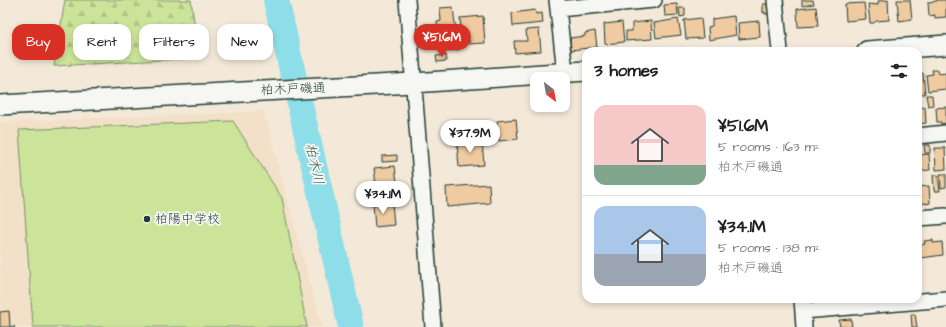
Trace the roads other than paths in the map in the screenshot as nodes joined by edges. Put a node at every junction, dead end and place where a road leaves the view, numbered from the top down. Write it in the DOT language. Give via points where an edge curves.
graph roads {
  1 [pos="407,0"];
  2 [pos="654,0"];
  3 [pos="775,0"];
  4 [pos="557,4"];
  5 [pos="946,45"];
  6 [pos="780,47"];
  7 [pos="920,47"];
  8 [pos="582,71"];
  9 [pos="565,72"];
  10 [pos="530,75"];
  11 [pos="413,83"];
  12 [pos="0,105"];
  13 [pos="946,133"];
  14 [pos="922,136"];
  15 [pos="946,216"];
  16 [pos="922,218"];
  17 [pos="946,300"];
  18 [pos="922,301"];
  19 [pos="860,303"];
  20 [pos="803,305"];
  21 [pos="433,327"];
  22 [pos="804,327"];
  1 -- 11 [label="street"];
  2 -- 4 [label="street"];
  3 -- 6 [label="street"];
  4 -- 9 [label="street"];
  5 -- 7 [label="street"];
  8 -- 9 [label="street, 柏木戸磯通"];
  10 -- 11 [label="street, 柏木戸磯通"];
  11 -- 12 [label="street, 柏木戸磯通"];
  11 -- 21 [label="street"];
  13 -- 14 [label="street"];
  15 -- 16 [label="street"];
  17 -- 18 [label="street"];
  19 -- 20 [label="street"];
  20 -- 22 [label="street"];
}
